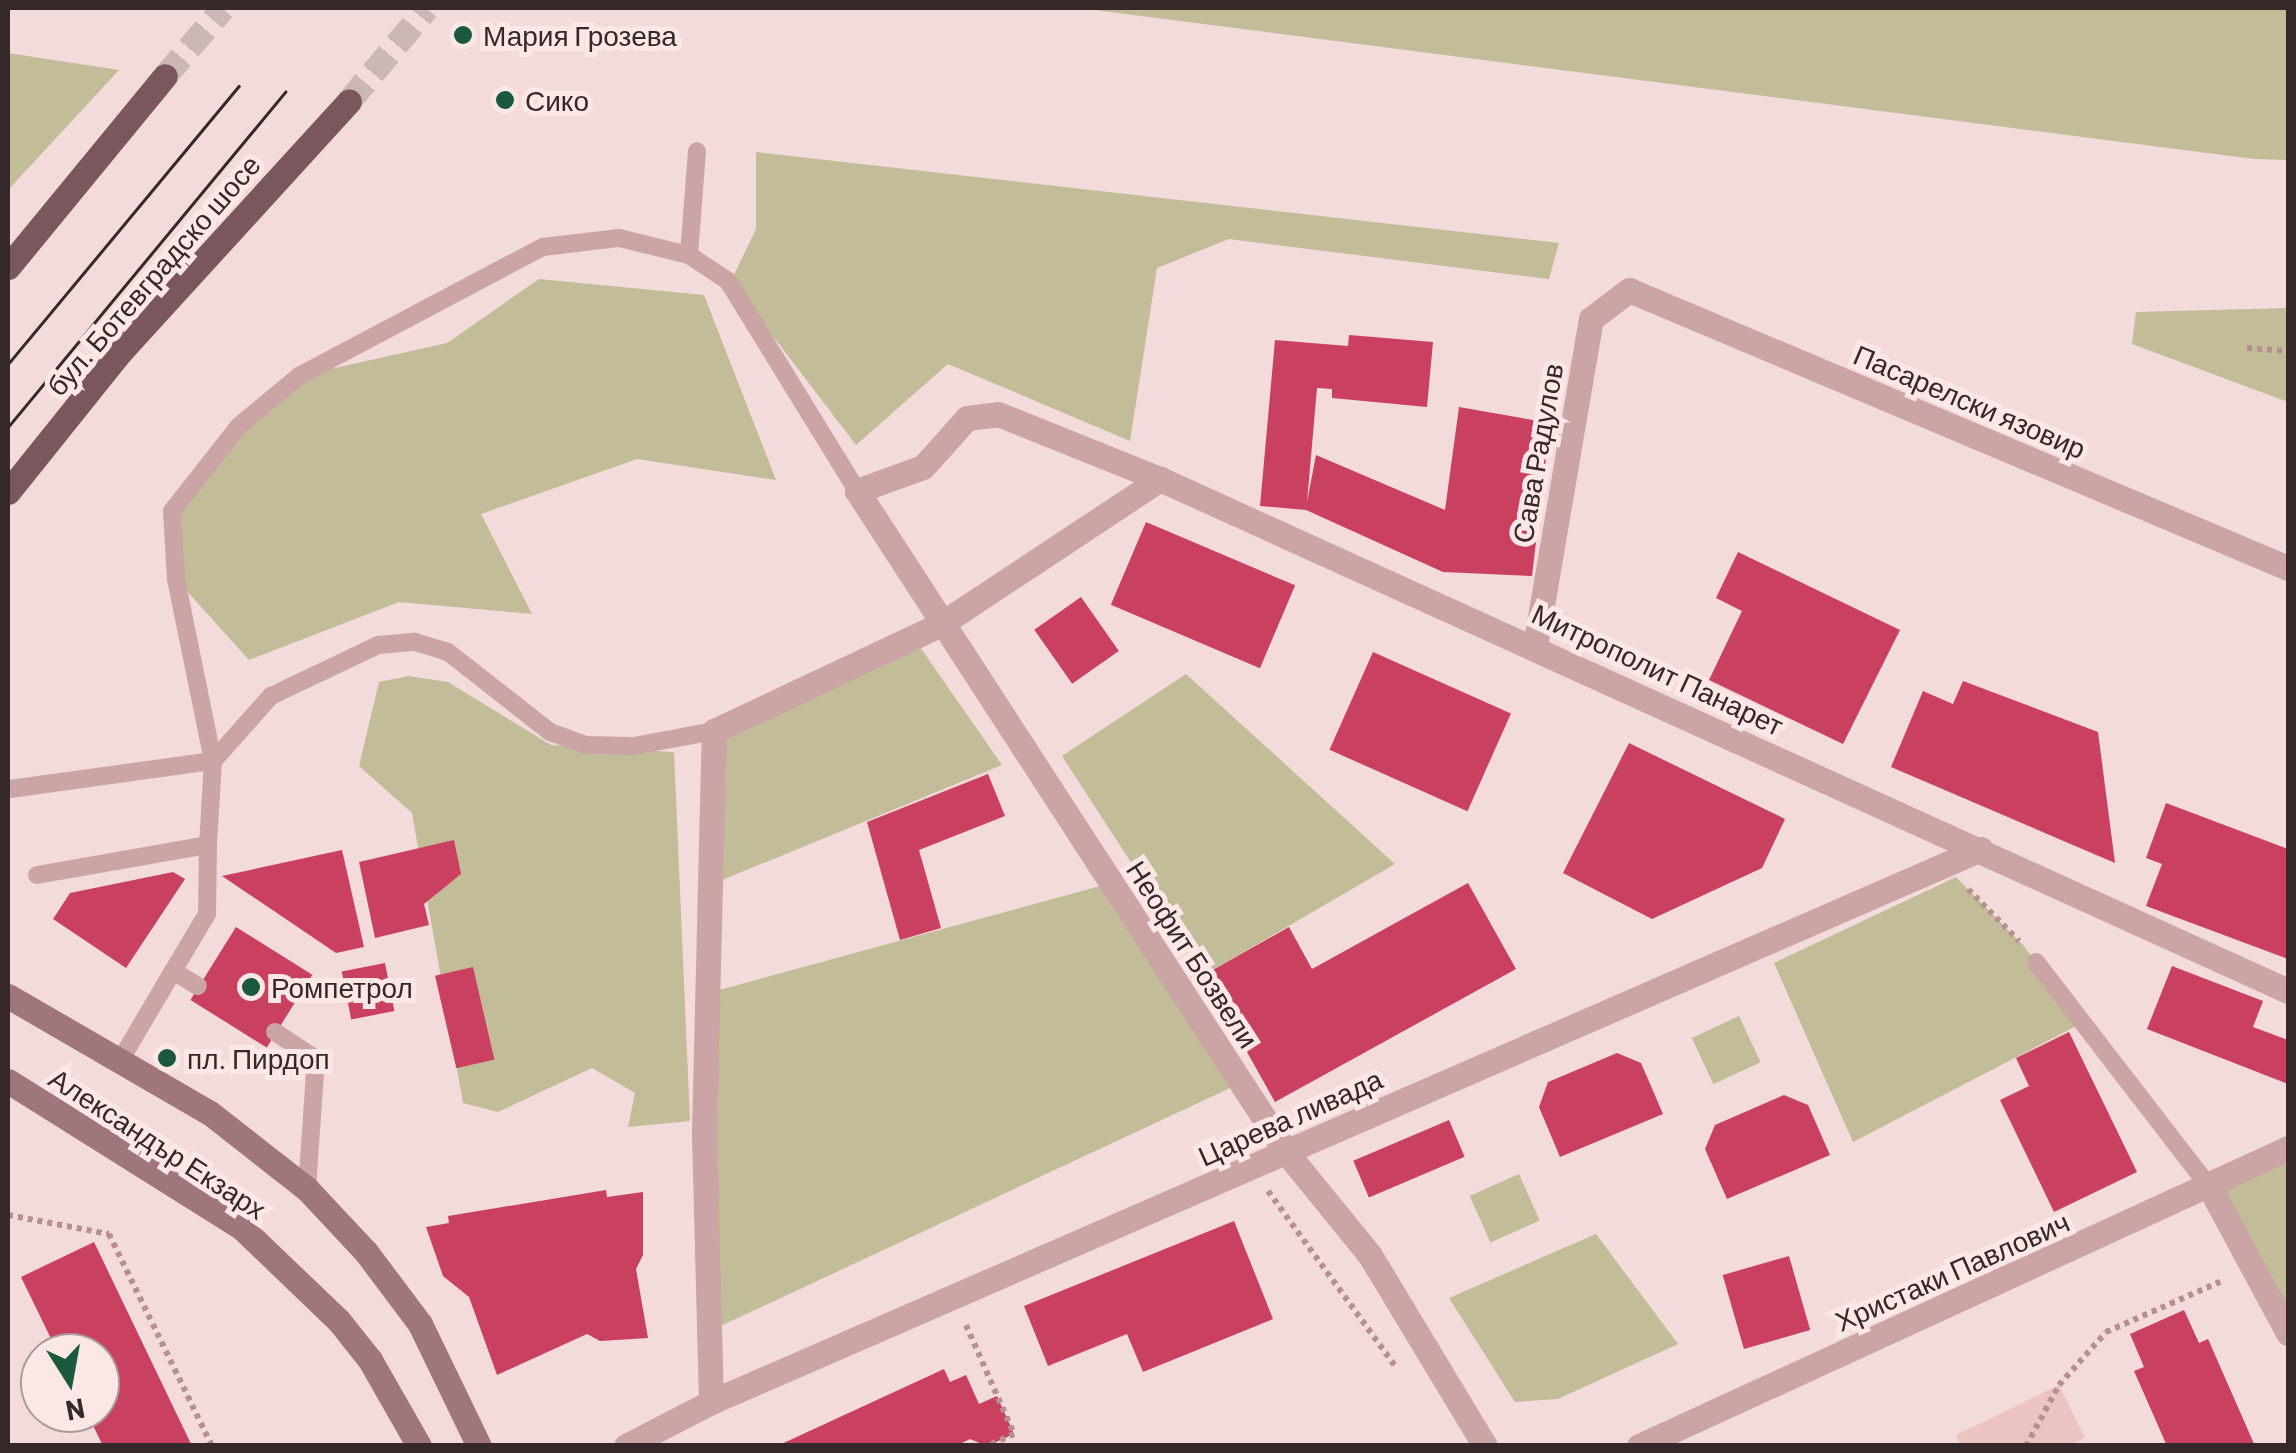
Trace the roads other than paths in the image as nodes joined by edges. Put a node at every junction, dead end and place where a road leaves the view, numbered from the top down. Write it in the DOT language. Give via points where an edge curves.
graph roads {
  1 [pos="165,76"];
  2 [pos="349,101"];
  3 [pos="697,152"];
  4 [pos="688,255"];
  5 [pos="8,267"];
  6 [pos="1629,290"];
  7 [pos="1160,479"];
  8 [pos="857,491"];
  9 [pos="8,492"];
  10 [pos="2288,568"];
  11 [pos="941,624"];
  12 [pos="1535,646"];
  13 [pos="714,731"];
  14 [pos="214,761"];
  15 [pos="10,789"];
  16 [pos="208,845"];
  17 [pos="1980,850"];
  18 [pos="37,875"];
  19 [pos="2036,962"];
  20 [pos="174,971"];
  21 [pos="198,986"];
  22 [pos="2288,991"];
  23 [pos="8,996"];
  24 [pos="275,1032"];
  25 [pos="120,1061"];
  26 [pos="8,1081"];
  27 [pos="2288,1148"];
  28 [pos="1286,1152"];
  29 [pos="2210,1188"];
  30 [pos="307,1190"];
  31 [pos="2288,1333"];
  32 [pos="712,1402"];
  33 [pos="419,1446"];
  34 [pos="479,1446"];
  35 [pos="626,1446"];
  36 [pos="1485,1446"];
  37 [pos="1639,1446"];
  1 -- 5 [label="main road"];
  2 -- 9 [label="main road, бул. Ботевградско шосе" via="120,351"];
  3 -- 4 [label="lane"];
  4 -- 8 [label="lane" via="728,281"];
  4 -- 14 [label="lane" via="619,238 543,247 299,376 239,426 172,511 176,578"];
  6 -- 10 [label="street, Пасарелски язовир"];
  6 -- 12 [label="street, Сава Радулов" via="1591,319"];
  7 -- 8 [label="street, Митрополит Панарет" via="998,414 967,418 923,467"];
  7 -- 11 [label="street"];
  7 -- 12 [label="street, Митрополит Панарет"];
  8 -- 11 [label="street, Неофит Бозвели"];
  11 -- 13 [label="street"];
  11 -- 28 [label="street, Неофит Бозвели"];
  12 -- 17 [label="street, Митрополит Панарет"];
  13 -- 14 [label="lane" via="634,746 584,745 550,732 448,652 415,642 378,646 271,696"];
  13 -- 32 [label="street" via="704,1131"];
  14 -- 15 [label="lane"];
  14 -- 16 [label="lane"];
  16 -- 18 [label="lane"];
  16 -- 20 [label="lane" via="207,914"];
  17 -- 22 [label="street, Митрополит Панарет"];
  17 -- 28 [label="street, Царева ливада"];
  19 -- 29 [label="lane"];
  20 -- 21 [label="lane"];
  20 -- 25 [label="lane"];
  23 -- 25 [label="street, Александър Екзарх"];
  24 -- 30 [label="lane" via="316,1059"];
  25 -- 30 [label="street, Александър Екзарх" via="210,1113"];
  26 -- 33 [label="street, Александър Екзарх" via="241,1228 339,1321 370,1360"];
  27 -- 29 [label="street, Христаки Павлович"];
  28 -- 32 [label="street, Царева ливада"];
  28 -- 36 [label="street, Неофит Бозвели" via="1369,1254"];
  29 -- 31 [label="street"];
  29 -- 37 [label="street, Христаки Павлович"];
  30 -- 34 [label="street, Александър Екзарх" via="366,1252 420,1324"];
  32 -- 35 [label="street, Царева ливада"];
}
